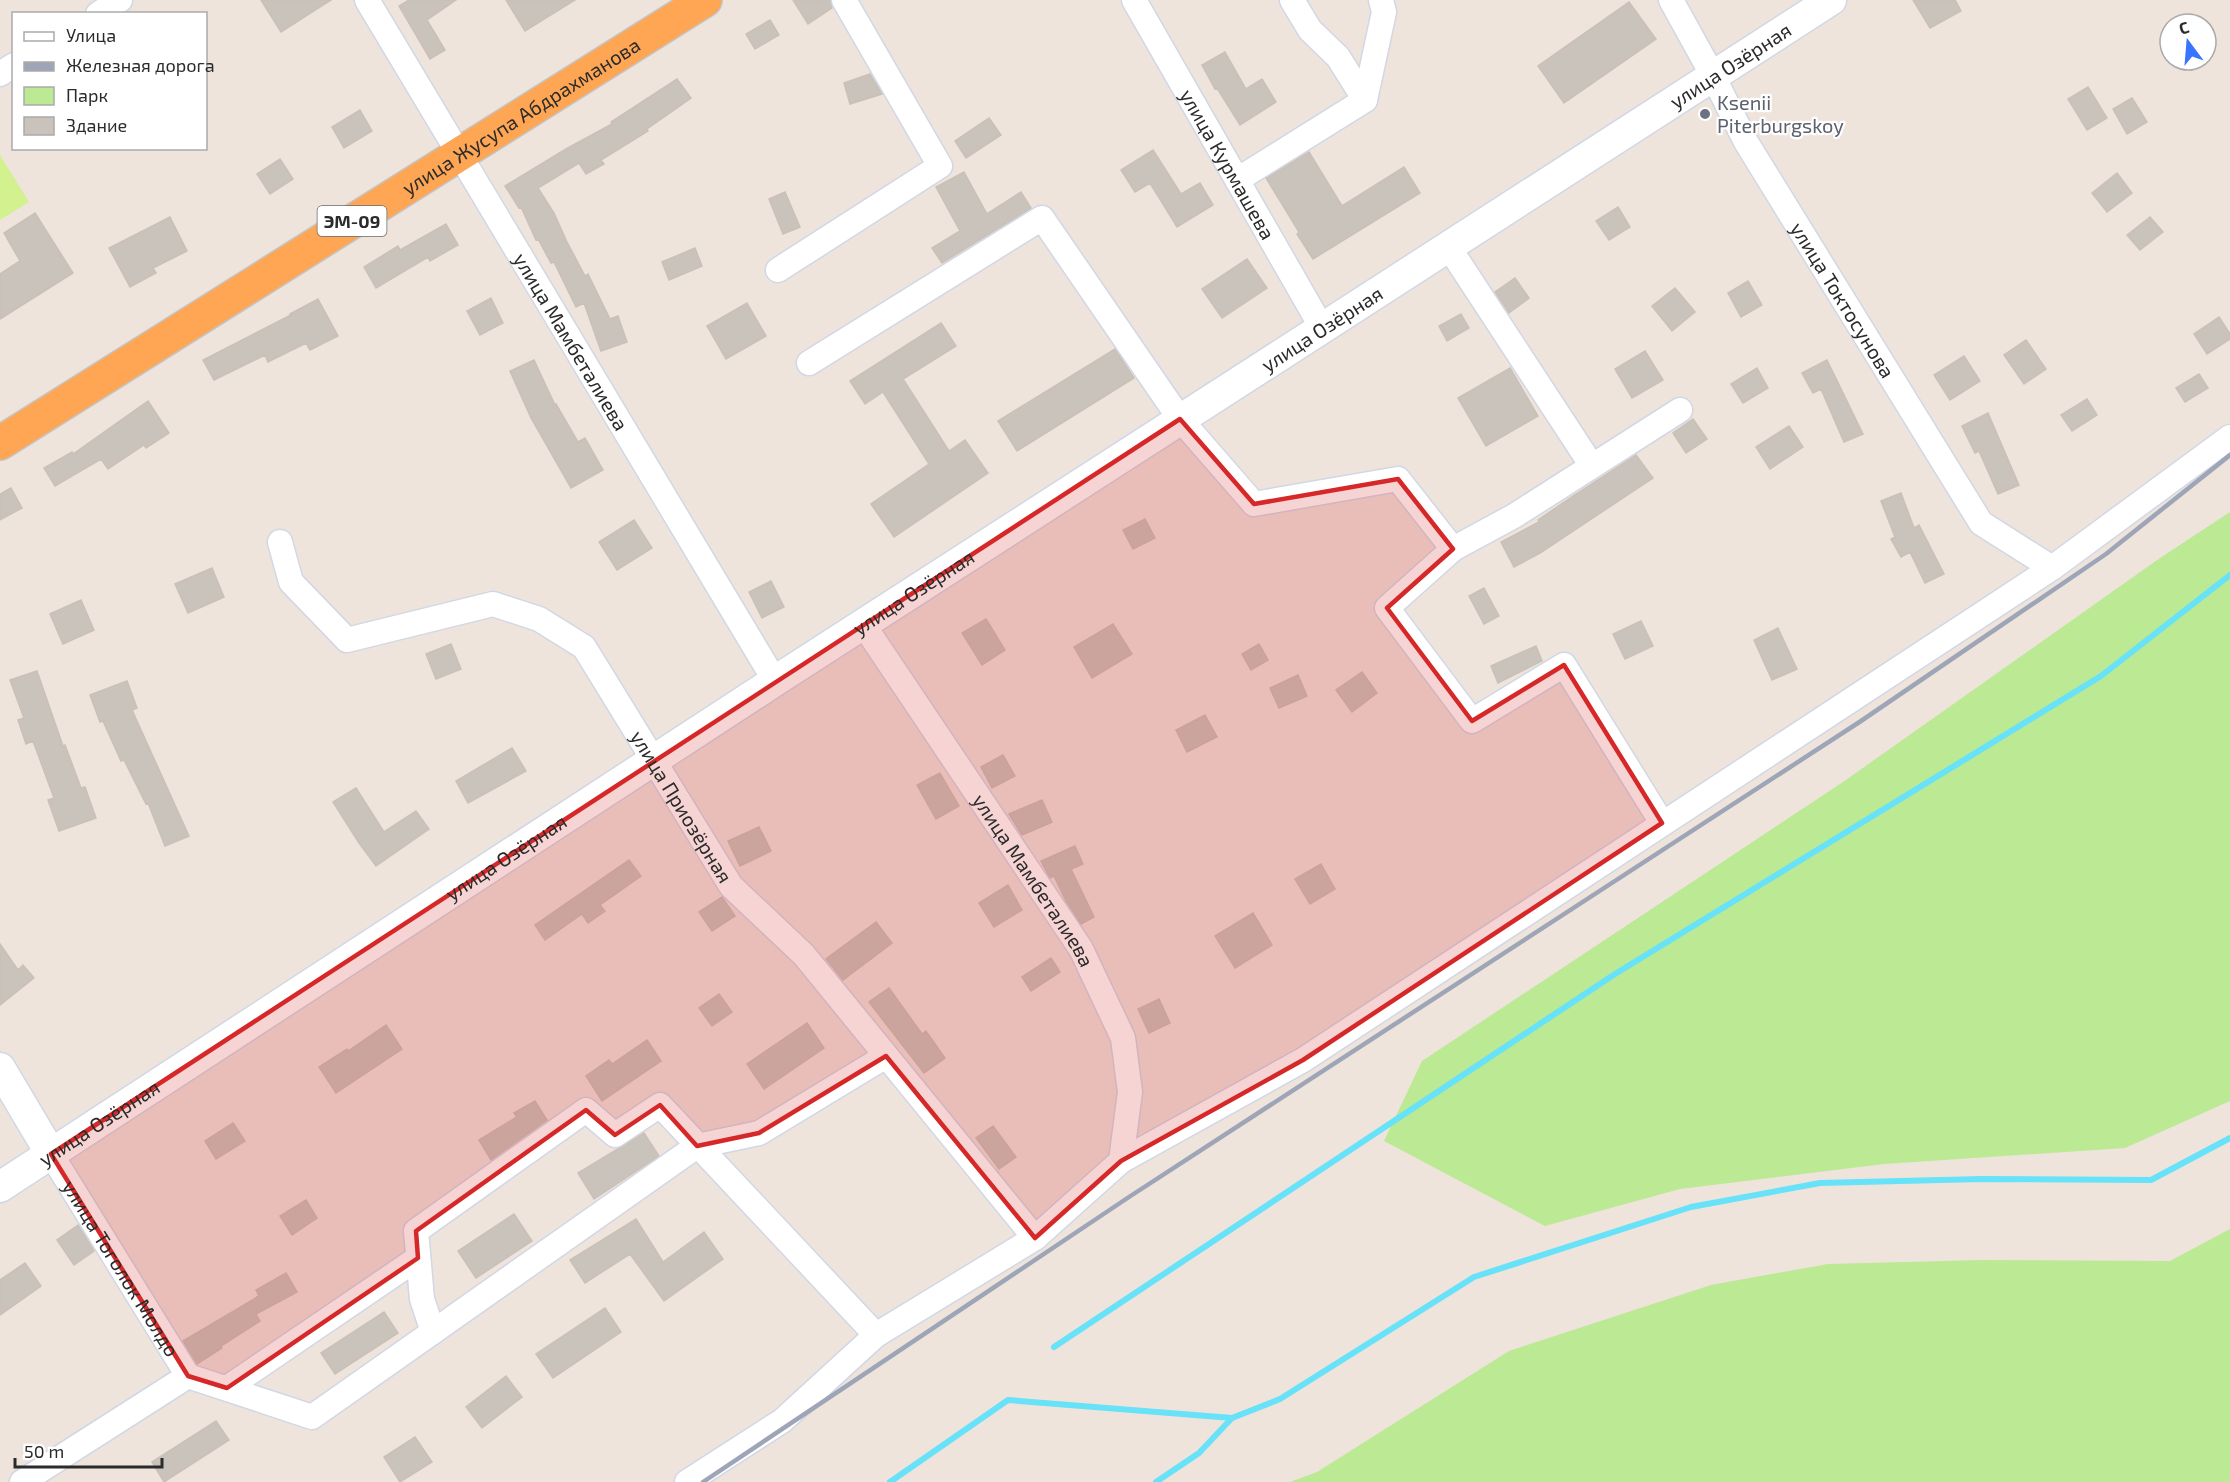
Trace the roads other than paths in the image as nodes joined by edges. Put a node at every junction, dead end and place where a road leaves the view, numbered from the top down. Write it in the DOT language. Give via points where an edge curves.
graph roads {
  1 [pos="120,0"];
  2 [pos="367,0"];
  3 [pos="705,0"];
  4 [pos="844,0"];
  5 [pos="1134,0"];
  6 [pos="1292,0"];
  7 [pos="1381,0"];
  8 [pos="1671,0"];
  9 [pos="1831,0"];
  10 [pos="101,12"];
  11 [pos="1713,76"];
  12 [pos="1365,100"];
  13 [pos="459,154"];
  14 [pos="1237,180"];
  15 [pos="1448,246"];
  16 [pos="778,270"];
  17 [pos="1322,328"];
  18 [pos="809,363"];
  19 [pos="1680,410"];
  20 [pos="1180,419"];
  21 [pos="2230,437"];
  22 [pos="0,443"];
  23 [pos="1592,466"];
  24 [pos="280,542"];
  25 [pos="1453,549"];
  26 [pos="2052,568"];
  27 [pos="863,624"];
  28 [pos="775,681"];
  29 [pos="653,761"];
  30 [pos="1662,823"];
  31 [pos="886,1056"];
  32 [pos="0,1068"];
  33 [pos="697,1146"];
  34 [pos="51,1154"];
  35 [pos="1121,1161"];
  36 [pos="0,1187"];
  37 [pos="1035,1238"];
  38 [pos="418,1258"];
  39 [pos="433,1332"];
  40 [pos="876,1335"];
  41 [pos="188,1376"];
  42 [pos="226,1388"];
  43 [pos="22,1482"];
  44 [pos="687,1482"];
  1 -- 10 [label="street"];
  2 -- 13 [label="street, улица Мамбеталиева"];
  3 -- 13 [label="highway, улица Жусупа Абдрахманова / ЭМ-09"];
  4 -- 16 [label="street" via="940,166"];
  5 -- 14 [label="street, улица Курмашева"];
  6 -- 12 [label="street" via="1310,30 1338,57"];
  7 -- 12 [label="street" via="1384,12"];
  8 -- 11 [label="street, улица Токтосунова"];
  9 -- 11 [label="street, улица Озёрная"];
  11 -- 15 [label="street, улица Озёрная"];
  11 -- 26 [label="street, улица Токтосунова" via="1746,142 1981,523"];
  12 -- 14 [label="street"];
  13 -- 22 [label="highway, улица Жусупа Абдрахманова / ЭМ-09"];
  13 -- 28 [label="street, улица Мамбеталиева"];
  14 -- 17 [label="street, улица Курмашева"];
  15 -- 17 [label="street, улица Озёрная"];
  15 -- 23 [label="street"];
  17 -- 20 [label="street, улица Озёрная"];
  18 -- 20 [label="street" via="1042,218"];
  19 -- 23 [label="street"];
  20 -- 25 [label="street" via="1254,504 1398,479"];
  20 -- 27 [label="street, улица Озёрная"];
  21 -- 26 [label="street"];
  23 -- 25 [label="street"];
  24 -- 29 [label="street, улица Приозёрная" via="291,582 346,640 493,604 539,619 584,647"];
  25 -- 30 [label="street" via="1387,608 1472,722 1564,665"];
  26 -- 30 [label="street"];
  27 -- 28 [label="street, улица Озёрная"];
  27 -- 35 [label="street, улица Мамбеталиева" via="1081,950 1123,1038 1130,1092"];
  28 -- 29 [label="street, улица Озёрная"];
  29 -- 31 [label="street, улица Приозёрная" via="731,886 804,955"];
  29 -- 34 [label="street, улица Озёрная"];
  30 -- 35 [label="street" via="1303,1060"];
  31 -- 33 [label="street" via="759,1132"];
  31 -- 37 [label="street, улица Приозёрная"];
  32 -- 34 [label="street, улица Тоголок Молдо"];
  33 -- 38 [label="street" via="660,1105 615,1135 586,1110 416,1231"];
  33 -- 39 [label="street"];
  33 -- 40 [label="street"];
  34 -- 36 [label="street, улица Озёрная"];
  34 -- 41 [label="street, улица Тоголок Молдо"];
  35 -- 37 [label="street"];
  37 -- 40 [label="street"];
  38 -- 39 [label="street" via="422,1299"];
  38 -- 42 [label="street"];
  39 -- 42 [label="street" via="312,1417"];
  40 -- 44 [label="street" via="782,1421"];
  41 -- 42 [label="street"];
  41 -- 43 [label="street"];
}
